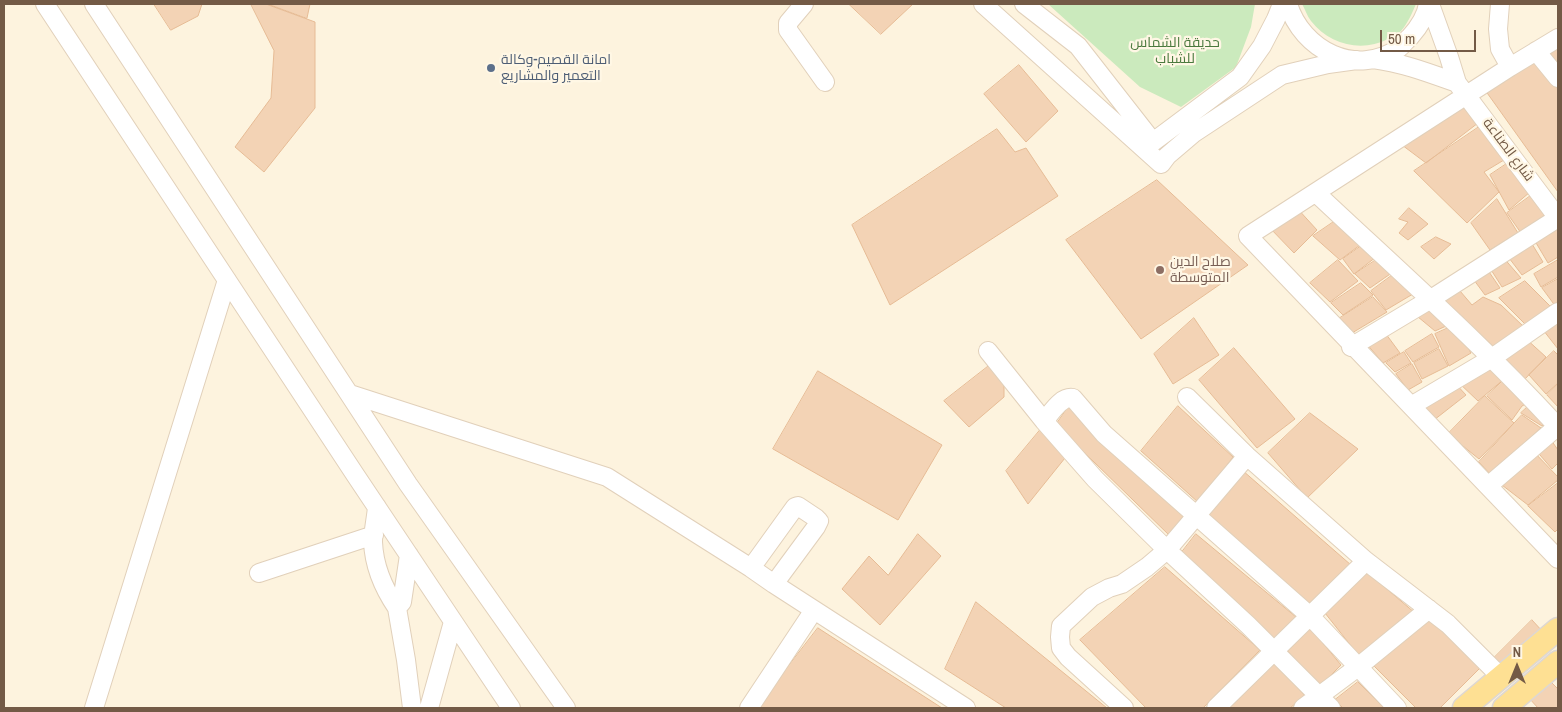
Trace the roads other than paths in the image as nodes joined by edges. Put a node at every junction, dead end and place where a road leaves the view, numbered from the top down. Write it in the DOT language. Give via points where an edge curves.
graph roads {
  1 [pos="45,4"];
  2 [pos="94,4"];
  3 [pos="804,4"];
  4 [pos="983,4"];
  5 [pos="1024,4"];
  6 [pos="1282,4"];
  7 [pos="1288,4"];
  8 [pos="1429,4"];
  9 [pos="1500,4"];
  10 [pos="1558,38"];
  11 [pos="1536,51"];
  12 [pos="1363,59"];
  13 [pos="1510,67"];
  14 [pos="1558,78"];
  15 [pos="825,82"];
  16 [pos="1462,89"];
  17 [pos="1316,193"];
  18 [pos="1558,218"];
  19 [pos="227,280"];
  20 [pos="1431,299"];
  21 [pos="1558,312"];
  22 [pos="1352,346"];
  23 [pos="988,351"];
  24 [pos="1492,358"];
  25 [pos="350,394"];
  26 [pos="1187,397"];
  27 [pos="1411,406"];
  28 [pos="1044,421"];
  29 [pos="1558,426"];
  30 [pos="1247,456"];
  31 [pos="1488,486"];
  32 [pos="377,507"];
  33 [pos="1196,515"];
  34 [pos="374,535"];
  35 [pos="1552,543"];
  36 [pos="1167,550"];
  37 [pos="409,555"];
  38 [pos="1558,559"];
  39 [pos="1366,560"];
  40 [pos="751,568"];
  41 [pos="259,573"];
  42 [pos="774,584"];
  43 [pos="397,608"];
  44 [pos="1429,609"];
  45 [pos="814,610"];
  46 [pos="1310,616"];
  47 [pos="454,622"];
  48 [pos="1558,629"];
  49 [pos="1275,652"];
  50 [pos="1558,662"];
  51 [pos="1358,667"];
  52 [pos="1501,677"];
  53 [pos="1319,695"];
  54 [pos="1517,704"];
  55 [pos="94,708"];
  56 [pos="412,708"];
  57 [pos="429,708"];
  58 [pos="511,708"];
  59 [pos="566,708"];
  60 [pos="749,708"];
  61 [pos="966,708"];
  62 [pos="1124,708"];
  63 [pos="1216,708"];
  64 [pos="1303,708"];
  65 [pos="1331,708"];
  66 [pos="1397,708"];
  67 [pos="1464,708"];
  1 -- 19 [label="street"];
  2 -- 25 [label="street"];
  3 -- 15 [label="street" via="788,23 788,30"];
  4 -- 12 [label="street" via="1161,164 1194,133 1282,75"];
  5 -- 6 [label="street" via="1078,46 1153,142 1240,77 1262,46"];
  7 -- 12 [label="street" via="1297,25 1309,40 1329,54"];
  8 -- 12 [label="street" via="1418,29 1399,47 1382,56"];
  8 -- 16 [label="street"];
  9 -- 13 [label="street" via="1500,50"];
  10 -- 11 [label="street"];
  11 -- 13 [label="street"];
  11 -- 14 [label="street"];
  12 -- 16 [label="street" via="1420,69"];
  13 -- 16 [label="street"];
  16 -- 17 [label="street"];
  16 -- 18 [label="street, شارع الصناعة"];
  17 -- 20 [label="street"];
  17 -- 22 [label="street" via="1248,236"];
  18 -- 20 [label="street"];
  19 -- 32 [label="street"];
  19 -- 55 [label="street"];
  20 -- 22 [label="street"];
  20 -- 24 [label="street"];
  21 -- 24 [label="street"];
  22 -- 27 [label="street"];
  23 -- 28 [label="street"];
  24 -- 27 [label="street"];
  24 -- 29 [label="street"];
  25 -- 40 [label="street" via="607,477"];
  25 -- 59 [label="street" via="408,484"];
  26 -- 30 [label="street"];
  27 -- 31 [label="street"];
  28 -- 33 [label="street" via="1064,399 1073,398 1104,434"];
  28 -- 36 [label="street" via="1095,479"];
  29 -- 31 [label="street"];
  30 -- 33 [label="street"];
  30 -- 39 [label="street"];
  31 -- 35 [label="street"];
  32 -- 34 [label="street"];
  32 -- 37 [label="street"];
  33 -- 36 [label="street"];
  33 -- 46 [label="street"];
  34 -- 41 [label="street"];
  34 -- 43 [label="street" via="376,562 388,595"];
  35 -- 38 [label="street"];
  36 -- 49 [label="street"];
  36 -- 62 [label="street" via="1122,584 1092,597 1061,626 1060,648"];
  37 -- 43 [label="street" via="402,602"];
  37 -- 47 [label="street"];
  39 -- 44 [label="street"];
  39 -- 46 [label="street"];
  40 -- 42 [label="street"];
  40 -- 42 [label="street" via="795,507 802,508 819,522"];
  42 -- 45 [label="street"];
  43 -- 56 [label="street"];
  44 -- 51 [label="street"];
  44 -- 52 [label="street"];
  45 -- 60 [label="street"];
  45 -- 61 [label="street"];
  46 -- 49 [label="street"];
  46 -- 51 [label="street"];
  47 -- 57 [label="street"];
  47 -- 58 [label="street"];
  48 -- 52 [label="main road"];
  49 -- 53 [label="street"];
  49 -- 63 [label="street"];
  50 -- 54 [label="main road"];
  51 -- 53 [label="street"];
  51 -- 66 [label="street"];
  52 -- 67 [label="main road"];
  53 -- 64 [label="street"];
  53 -- 65 [label="street"];
}
